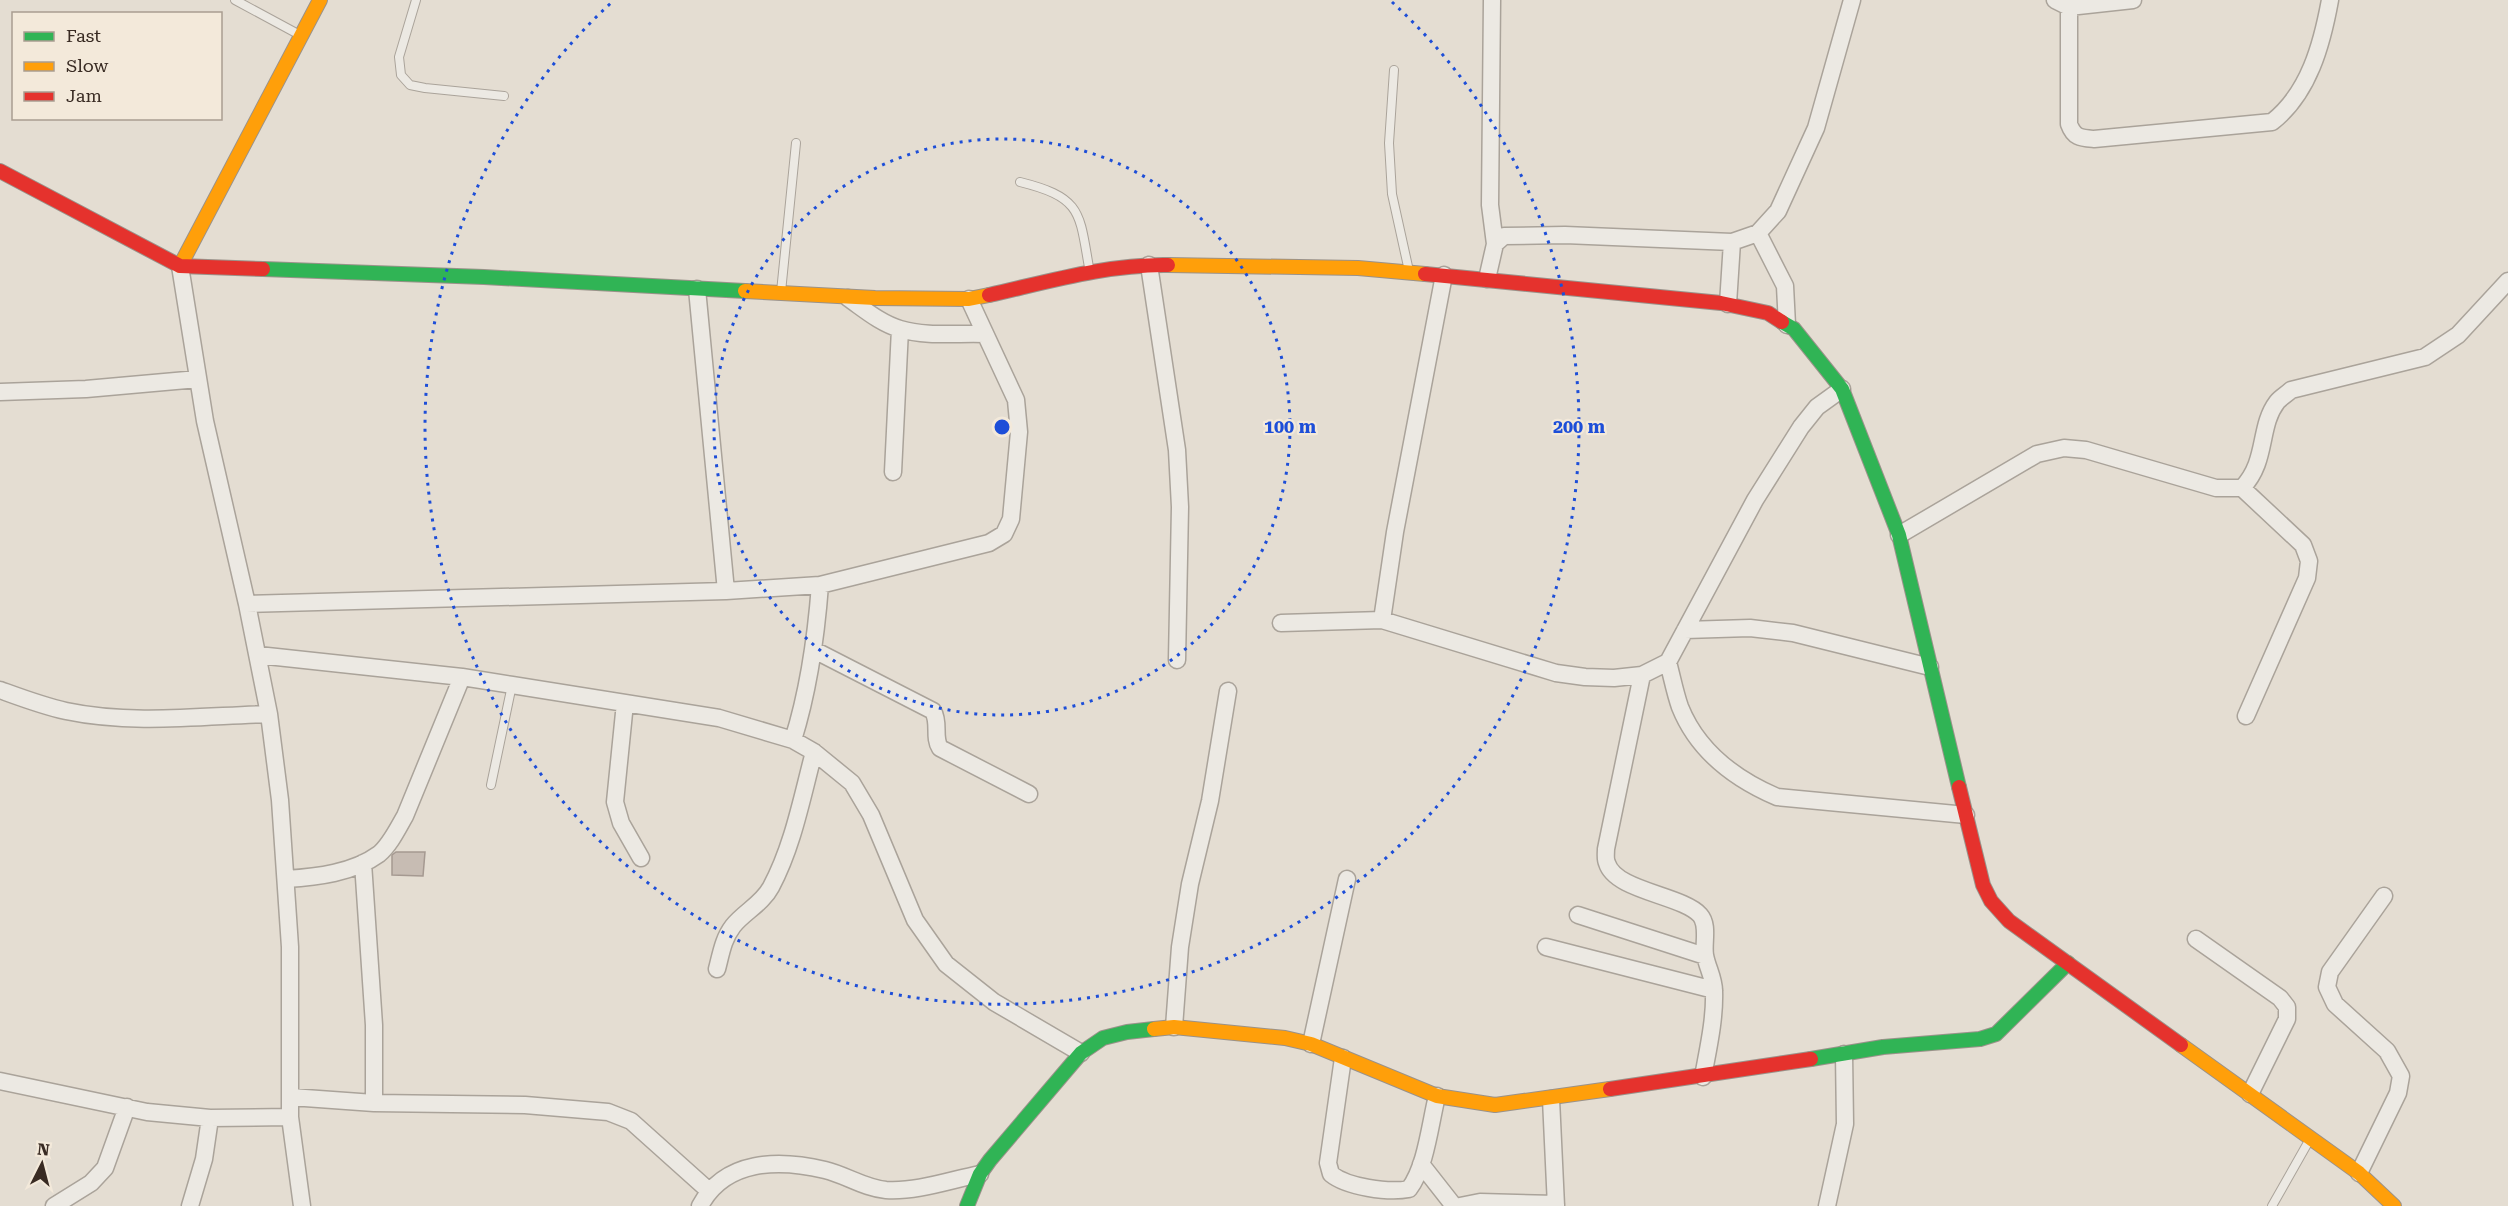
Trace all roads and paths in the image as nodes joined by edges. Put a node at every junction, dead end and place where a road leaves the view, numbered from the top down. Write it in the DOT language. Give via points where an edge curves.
graph roads {
  1 [pos="236,0"];
  2 [pos="416,0"];
  3 [pos="1492,0"];
  4 [pos="1852,0"];
  5 [pos="2133,0"];
  6 [pos="2330,0"];
  7 [pos="317,1"];
  8 [pos="2064,2"];
  9 [pos="301,36"];
  10 [pos="1394,70"];
  11 [pos="504,96"];
  12 [pos="796,143"];
  13 [pos="0,171"];
  14 [pos="1020,182"];
  15 [pos="1758,233"];
  16 [pos="1732,242"];
  17 [pos="1494,244"];
  18 [pos="1149,265"];
  19 [pos="180,266"];
  20 [pos="1410,272"];
  21 [pos="1090,274"];
  22 [pos="1444,275"];
  23 [pos="1487,279"];
  24 [pos="2508,281"];
  25 [pos="697,289"];
  26 [pos="781,293"];
  27 [pos="846,297"];
  28 [pos="969,299"];
  29 [pos="1728,304"];
  30 [pos="1787,325"];
  31 [pos="900,329"];
  32 [pos="984,334"];
  33 [pos="198,379"];
  34 [pos="1842,388"];
  35 [pos="0,392"];
  36 [pos="893,472"];
  37 [pos="2242,488"];
  38 [pos="1899,535"];
  39 [pos="820,585"];
  40 [pos="726,591"];
  41 [pos="248,604"];
  42 [pos="1382,621"];
  43 [pos="1281,623"];
  44 [pos="1685,630"];
  45 [pos="814,650"];
  46 [pos="258,655"];
  47 [pos="1177,660"];
  48 [pos="1668,662"];
  49 [pos="1930,667"];
  50 [pos="1642,675"];
  51 [pos="462,677"];
  52 [pos="512,685"];
  53 [pos="0,690"];
  54 [pos="1228,691"];
  55 [pos="625,703"];
  56 [pos="269,714"];
  57 [pos="2246,716"];
  58 [pos="793,740"];
  59 [pos="814,752"];
  60 [pos="491,785"];
  61 [pos="1029,794"];
  62 [pos="1966,815"];
  63 [pos="641,858"];
  64 [pos="363,863"];
  65 [pos="285,879"];
  66 [pos="1347,879"];
  67 [pos="2384,896"];
  68 [pos="1578,915"];
  69 [pos="2196,939"];
  70 [pos="1546,947"];
  71 [pos="1705,956"];
  72 [pos="2067,963"];
  73 [pos="717,969"];
  74 [pos="1714,990"];
  75 [pos="1174,1027"];
  76 [pos="1311,1044"];
  77 [pos="1081,1053"];
  78 [pos="1844,1054"];
  79 [pos="1343,1058"];
  80 [pos="1703,1077"];
  81 [pos="0,1082"];
  82 [pos="2250,1094"];
  83 [pos="1437,1096"];
  84 [pos="291,1097"];
  85 [pos="1551,1099"];
  86 [pos="374,1103"];
  87 [pos="127,1107"];
  88 [pos="290,1117"];
  89 [pos="210,1118"];
  90 [pos="2311,1138"];
  91 [pos="1421,1164"];
  92 [pos="2359,1173"];
  93 [pos="980,1174"];
  94 [pos="708,1190"];
  95 [pos="1556,1205"];
  96 [pos="54,1206"];
  97 [pos="190,1206"];
  98 [pos="302,1206"];
  99 [pos="700,1206"];
  100 [pos="967,1206"];
  101 [pos="1454,1206"];
  102 [pos="1460,1206"];
  103 [pos="1827,1206"];
  104 [pos="2272,1206"];
  105 [pos="2394,1206"];
  1 -- 9 [label="lane"];
  2 -- 11 [label="lane" via="399,57 401,75 410,85"];
  3 -- 17 [label="street" via="1490,205"];
  4 -- 15 [label="street" via="1816,128 1778,211"];
  5 -- 8 [label="street"];
  6 -- 8 [label="street" via="2324,34 2303,87 2289,109 2272,122 2094,139 2079,138 2069,124"];
  7 -- 9 [label="street"];
  9 -- 19 [label="street"];
  10 -- 20 [label="lane" via="1389,143 1392,194"];
  12 -- 26 [label="lane"];
  13 -- 19 [label="street"];
  14 -- 21 [label="lane" via="1065,199 1080,218"];
  15 -- 16 [label="street"];
  15 -- 30 [label="street" via="1785,286"];
  16 -- 17 [label="street" via="1522,235 1504,236"];
  16 -- 29 [label="street"];
  17 -- 23 [label="street"];
  18 -- 20 [label="street"];
  18 -- 21 [label="street"];
  18 -- 47 [label="street" via="1177,450"];
  19 -- 25 [label="street"];
  19 -- 33 [label="street"];
  20 -- 22 [label="street"];
  21 -- 28 [label="street"];
  22 -- 23 [label="street"];
  22 -- 42 [label="street"];
  23 -- 29 [label="street"];
  24 -- 37 [label="street" via="2458,335 2425,357 2291,390 2270,414 2253,477"];
  25 -- 26 [label="street"];
  25 -- 40 [label="street"];
  26 -- 27 [label="street"];
  27 -- 28 [label="street"];
  27 -- 31 [label="street"];
  28 -- 32 [label="street"];
  29 -- 30 [label="street" via="1768,313"];
  30 -- 34 [label="street"];
  31 -- 32 [label="street"];
  31 -- 36 [label="street"];
  32 -- 39 [label="street" via="1016,400 1019,432 1011,519 1004,534 988,543"];
  33 -- 35 [label="street"];
  33 -- 41 [label="street"];
  34 -- 38 [label="street"];
  34 -- 44 [label="street" via="1817,407 1801,426 1755,500"];
  37 -- 38 [label="street" via="2216,488 2086,450 2064,448 2037,454"];
  37 -- 57 [label="street" via="2303,545 2308,561 2307,578"];
  38 -- 49 [label="street"];
  39 -- 40 [label="street"];
  39 -- 45 [label="street"];
  40 -- 41 [label="street"];
  41 -- 46 [label="street"];
  42 -- 43 [label="street"];
  42 -- 50 [label="street" via="1556,673 1614,678"];
  44 -- 48 [label="street"];
  44 -- 49 [label="street" via="1750,628 1793,633"];
  45 -- 58 [label="street"];
  45 -- 61 [label="street" via="933,711 940,748"];
  46 -- 51 [label="street"];
  46 -- 56 [label="street"];
  48 -- 50 [label="street"];
  48 -- 62 [label="street" via="1680,706 1703,747 1751,785 1777,797"];
  49 -- 62 [label="street"];
  50 -- 71 [label="street" via="1606,862 1612,873 1702,917"];
  51 -- 52 [label="street"];
  51 -- 64 [label="street" via="405,816 380,853"];
  52 -- 55 [label="street"];
  52 -- 60 [label="lane"];
  53 -- 56 [label="street" via="68,711 135,718"];
  54 -- 75 [label="street" via="1210,801 1190,884"];
  55 -- 58 [label="street" via="718,718"];
  55 -- 63 [label="street" via="615,802 621,823"];
  56 -- 65 [label="street"];
  58 -- 59 [label="street"];
  59 -- 73 [label="street" via="791,838 771,888 725,937"];
  59 -- 77 [label="street" via="852,783 871,815 915,920 946,964 994,1002"];
  62 -- 72 [label="street" via="1983,885 1991,901 2010,921"];
  64 -- 65 [label="street" via="316,877"];
  64 -- 86 [label="street" via="374,1025"];
  65 -- 84 [label="street" via="290,947"];
  66 -- 76 [label="street"];
  67 -- 92 [label="street" via="2330,972 2328,987 2335,1004 2387,1051 2402,1076 2398,1093"];
  68 -- 71 [label="street"];
  69 -- 82 [label="street" via="2280,998 2287,1007 2287,1019"];
  70 -- 74 [label="street"];
  71 -- 74 [label="street"];
  72 -- 78 [label="street" via="1995,1034"];
  72 -- 82 [label="street"];
  74 -- 80 [label="street"];
  75 -- 76 [label="street"];
  75 -- 77 [label="street" via="1103,1038"];
  76 -- 79 [label="street"];
  77 -- 93 [label="street"];
  78 -- 80 [label="street"];
  78 -- 103 [label="street" via="1845,1124"];
  79 -- 83 [label="street"];
  79 -- 91 [label="street" via="1328,1163 1331,1173 1348,1183 1396,1191 1409,1189"];
  80 -- 85 [label="street"];
  81 -- 87 [label="street"];
  82 -- 90 [label="street"];
  83 -- 85 [label="street" via="1495,1105"];
  83 -- 91 [label="street"];
  84 -- 86 [label="street"];
  84 -- 88 [label="street"];
  85 -- 95 [label="street"];
  86 -- 94 [label="street" via="608,1112 631,1121"];
  87 -- 89 [label="street"];
  87 -- 96 [label="street" via="99,1177"];
  88 -- 89 [label="street"];
  88 -- 98 [label="street"];
  89 -- 97 [label="street" via="204,1159"];
  90 -- 92 [label="street"];
  90 -- 104 [label="lane"];
  91 -- 101 [label="street"];
  92 -- 105 [label="street"];
  93 -- 94 [label="street" via="886,1190 826,1171 778,1162 732,1174"];
  93 -- 100 [label="street"];
  94 -- 99 [label="street"];
  95 -- 102 [label="street" via="1480,1202"];
}
